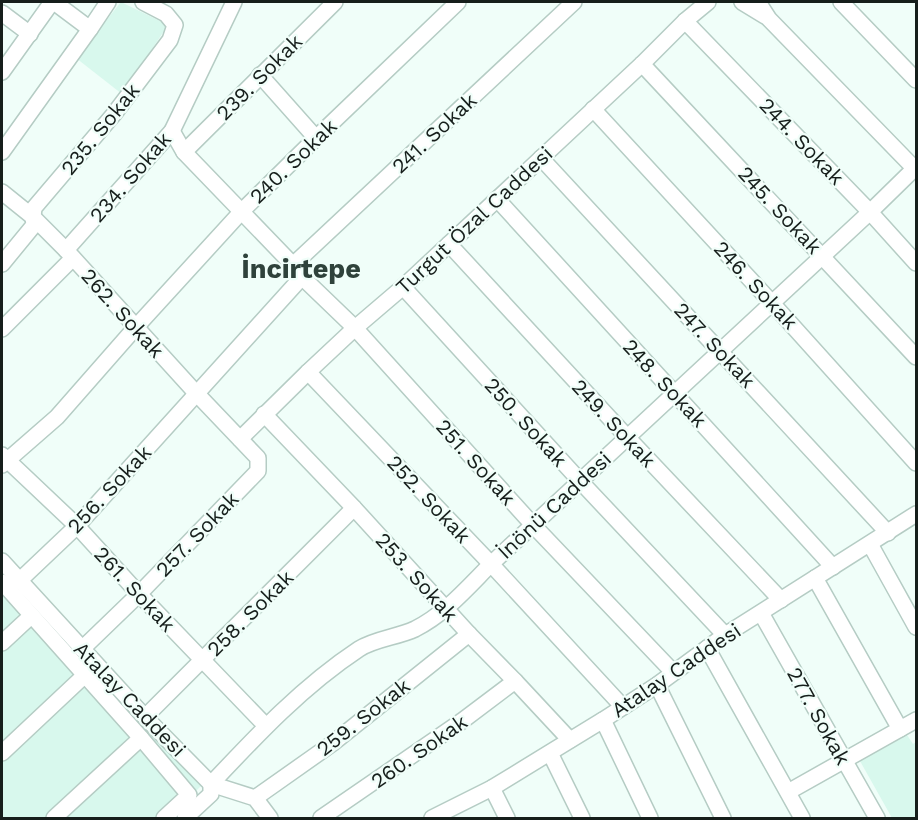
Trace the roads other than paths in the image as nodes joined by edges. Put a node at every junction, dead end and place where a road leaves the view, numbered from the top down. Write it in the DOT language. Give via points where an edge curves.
graph roads {
  1 [pos="53,2"];
  2 [pos="108,2"];
  3 [pos="143,2"];
  4 [pos="234,2"];
  5 [pos="334,2"];
  6 [pos="458,2"];
  7 [pos="574,2"];
  8 [pos="708,2"];
  9 [pos="742,2"];
  10 [pos="758,2"];
  11 [pos="841,2"];
  12 [pos="2,13"];
  13 [pos="769,19"];
  14 [pos="685,21"];
  15 [pos="90,29"];
  16 [pos="30,34"];
  17 [pos="642,64"];
  18 [pos="2,72"];
  19 [pos="260,75"];
  20 [pos="916,80"];
  21 [pos="593,109"];
  22 [pos="172,131"];
  23 [pos="316,138"];
  24 [pos="2,152"];
  25 [pos="184,152"];
  26 [pos="540,158"];
  27 [pos="916,168"];
  28 [pos="2,192"];
  29 [pos="497,199"];
  30 [pos="242,211"];
  31 [pos="870,212"];
  32 [pos="33,217"];
  33 [pos="449,244"];
  34 [pos="70,254"];
  35 [pos="823,256"];
  36 [pos="916,263"];
  37 [pos="2,264"];
  38 [pos="298,271"];
  39 [pos="403,287"];
  40 [pos="772,303"];
  41 [pos="136,327"];
  42 [pos="355,328"];
  43 [pos="2,330"];
  44 [pos="721,351"];
  45 [pos="916,357"];
  46 [pos="308,372"];
  47 [pos="196,393"];
  48 [pos="676,394"];
  49 [pos="264,414"];
  50 [pos="627,438"];
  51 [pos="240,439"];
  52 [pos="3,460"];
  53 [pos="916,463"];
  54 [pos="580,482"];
  55 [pos="354,508"];
  56 [pos="916,514"];
  57 [pos="533,525"];
  58 [pos="77,526"];
  59 [pos="888,533"];
  60 [pos="870,544"];
  61 [pos="2,561"];
  62 [pos="491,564"];
  63 [pos="833,567"];
  64 [pos="815,578"];
  65 [pos="19,581"];
  66 [pos="2,582"];
  67 [pos="139,594"];
  68 [pos="781,600"];
  69 [pos="446,609"];
  70 [pos="761,613"];
  71 [pos="31,616"];
  72 [pos="916,627"];
  73 [pos="469,634"];
  74 [pos="725,635"];
  75 [pos="2,643"];
  76 [pos="706,648"];
  77 [pos="82,649"];
  78 [pos="203,660"];
  79 [pos="673,672"];
  80 [pos="85,675"];
  81 [pos="515,681"];
  82 [pos="657,685"];
  83 [pos="623,707"];
  84 [pos="145,717"];
  85 [pos="603,720"];
  86 [pos="916,720"];
  87 [pos="266,726"];
  88 [pos="900,729"];
  89 [pos="141,738"];
  90 [pos="570,740"];
  91 [pos="2,753"];
  92 [pos="550,753"];
  93 [pos="844,761"];
  94 [pos="211,784"];
  95 [pos="492,788"];
  96 [pos="788,792"];
  97 [pos="255,798"];
  98 [pos="434,818"];
  99 [pos="54,819"];
  100 [pos="164,819"];
  101 [pos="185,819"];
  102 [pos="270,819"];
  103 [pos="321,819"];
  104 [pos="507,819"];
  105 [pos="582,819"];
  106 [pos="650,819"];
  107 [pos="723,819"];
  108 [pos="802,819"];
  109 [pos="877,819"];
  1 -- 15 [label="street"];
  1 -- 16 [label="street"];
  2 -- 15 [label="street"];
  3 -- 32 [label="street, 235. Sokak" via="166,14 175,25 170,40 114,114 34,208"];
  4 -- 22 [label="street, 234. Sokak"];
  5 -- 19 [label="street, 239. Sokak"];
  6 -- 23 [label="street, 240. Sokak"];
  7 -- 38 [label="street, 241. Sokak"];
  8 -- 14 [label="street, Turgut Özal Caddesi"];
  9 -- 13 [label="street"];
  10 -- 13 [label="street"];
  11 -- 20 [label="street"];
  12 -- 16 [label="street"];
  13 -- 27 [label="street"];
  14 -- 17 [label="street, Turgut Özal Caddesi"];
  14 -- 31 [label="street, 244. Sokak"];
  15 -- 24 [label="street"];
  16 -- 18 [label="street"];
  17 -- 21 [label="street, Turgut Özal Caddesi"];
  17 -- 35 [label="street, 245. Sokak"];
  19 -- 23 [label="street"];
  19 -- 25 [label="street, 239. Sokak"];
  21 -- 26 [label="street, Turgut Özal Caddesi"];
  21 -- 40 [label="street, 246. Sokak"];
  22 -- 25 [label="street, 251. Sokak"];
  22 -- 34 [label="street, 234. Sokak"];
  23 -- 30 [label="street, 240. Sokak"];
  25 -- 30 [label="street, 251. Sokak"];
  26 -- 29 [label="street, Turgut Özal Caddesi"];
  26 -- 44 [label="street, 247. Sokak"];
  27 -- 31 [label="street, İnönü Caddesi"];
  28 -- 32 [label="street, 262. Sokak"];
  29 -- 33 [label="street, Turgut Özal Caddesi"];
  29 -- 48 [label="street, 248. Sokak"];
  30 -- 38 [label="street, 251. Sokak"];
  30 -- 41 [label="street, 240. Sokak"];
  31 -- 35 [label="street, İnönü Caddesi"];
  31 -- 36 [label="street, 244. Sokak"];
  32 -- 34 [label="street, 262. Sokak"];
  32 -- 37 [label="street, 235. Sokak" via="34,225"];
  33 -- 39 [label="street, Turgut Özal Caddesi"];
  33 -- 50 [label="street, 249. Sokak"];
  34 -- 41 [label="street, 262. Sokak"];
  34 -- 43 [label="street, 234. Sokak"];
  35 -- 40 [label="street, İnönü Caddesi"];
  35 -- 45 [label="street, 245. Sokak"];
  38 -- 42 [label="street, 251. Sokak"];
  38 -- 47 [label="street, 241. Sokak"];
  39 -- 42 [label="street, Turgut Özal Caddesi"];
  39 -- 54 [label="street, 250. Sokak"];
  40 -- 44 [label="street, İnönü Caddesi"];
  40 -- 53 [label="street, 246. Sokak"];
  41 -- 47 [label="street, 262. Sokak"];
  41 -- 52 [label="street, 240. Sokak" via="57,417"];
  42 -- 46 [label="street, Turgut Özal Caddesi"];
  42 -- 57 [label="street, 251. Sokak"];
  44 -- 48 [label="street, İnönü Caddesi"];
  44 -- 59 [label="street, 247. Sokak"];
  46 -- 49 [label="street, Turgut Özal Caddesi"];
  46 -- 62 [label="street, 252. Sokak"];
  47 -- 51 [label="street, 262. Sokak"];
  47 -- 58 [label="street, 256. Sokak"];
  48 -- 50 [label="street, İnönü Caddesi"];
  48 -- 63 [label="street, 248. Sokak"];
  49 -- 51 [label="street, Turgut Özal Caddesi"];
  49 -- 55 [label="street, 253. Sokak"];
  50 -- 54 [label="street, İnönü Caddesi"];
  50 -- 68 [label="street, 249. Sokak"];
  51 -- 67 [label="street, 257. Sokak" via="258,458 258,471"];
  52 -- 58 [label="street, 261. Sokak"];
  54 -- 57 [label="street, İnönü Caddesi"];
  54 -- 74 [label="street, 250. Sokak"];
  55 -- 69 [label="street, 253. Sokak"];
  55 -- 78 [label="street, 258. Sokak"];
  56 -- 59 [label="street, Atalay Caddesi"];
  57 -- 62 [label="street, İnönü Caddesi"];
  57 -- 79 [label="street, 251. Sokak"];
  58 -- 65 [label="street, 256. Sokak"];
  58 -- 67 [label="street, 261. Sokak"];
  59 -- 60 [label="street, Atalay Caddesi"];
  60 -- 63 [label="street, Atalay Caddesi"];
  60 -- 72 [label="street"];
  61 -- 65 [label="street, Atalay Caddesi"];
  62 -- 69 [label="street, İnönü Caddesi"];
  62 -- 83 [label="street, 252. Sokak"];
  63 -- 64 [label="street, Atalay Caddesi"];
  64 -- 68 [label="street, Atalay Caddesi"];
  64 -- 88 [label="street"];
  65 -- 77 [label="street, Atalay Caddesi"];
  66 -- 71 [label="street"];
  67 -- 77 [label="street, 257. Sokak"];
  67 -- 78 [label="street, 261. Sokak"];
  68 -- 70 [label="street, Atalay Caddesi"];
  69 -- 73 [label="street, 253. Sokak"];
  69 -- 87 [label="street, İnönü Caddesi" via="411,630 362,647"];
  70 -- 74 [label="street, Atalay Caddesi"];
  70 -- 93 [label="street, 277. Sokak"];
  71 -- 75 [label="street"];
  71 -- 80 [label="street"];
  73 -- 81 [label="street, 253. Sokak"];
  73 -- 97 [label="street, 259. Sokak"];
  74 -- 76 [label="street, Atalay Caddesi"];
  76 -- 79 [label="street, Atalay Caddesi"];
  76 -- 96 [label="street"];
  77 -- 84 [label="street, Atalay Caddesi"];
  78 -- 84 [label="street, 258. Sokak"];
  78 -- 87 [label="street, 261. Sokak"];
  79 -- 82 [label="street, Atalay Caddesi"];
  80 -- 89 [label="street"];
  80 -- 91 [label="street"];
  81 -- 90 [label="street, 253. Sokak"];
  81 -- 103 [label="street, 260. Sokak"];
  82 -- 83 [label="street, Atalay Caddesi"];
  82 -- 107 [label="street"];
  83 -- 85 [label="street, Atalay Caddesi"];
  84 -- 94 [label="street, Atalay Caddesi"];
  85 -- 90 [label="street, Atalay Caddesi"];
  85 -- 106 [label="street"];
  86 -- 88 [label="street"];
  87 -- 94 [label="street, İnönü Caddesi"];
  88 -- 93 [label="street"];
  89 -- 99 [label="street"];
  89 -- 100 [label="street" via="189,795"];
  90 -- 92 [label="street, Atalay Caddesi"];
  92 -- 95 [label="street, Atalay Caddesi"];
  92 -- 105 [label="street"];
  93 -- 96 [label="street"];
  93 -- 109 [label="street, 277. Sokak"];
  94 -- 97 [label="street, Atalay Caddesi"];
  94 -- 101 [label="street, İnönü Caddesi" via="211,794"];
  95 -- 98 [label="street, Atalay Caddesi"];
  95 -- 104 [label="street"];
  96 -- 108 [label="street"];
  97 -- 102 [label="street"];
}
